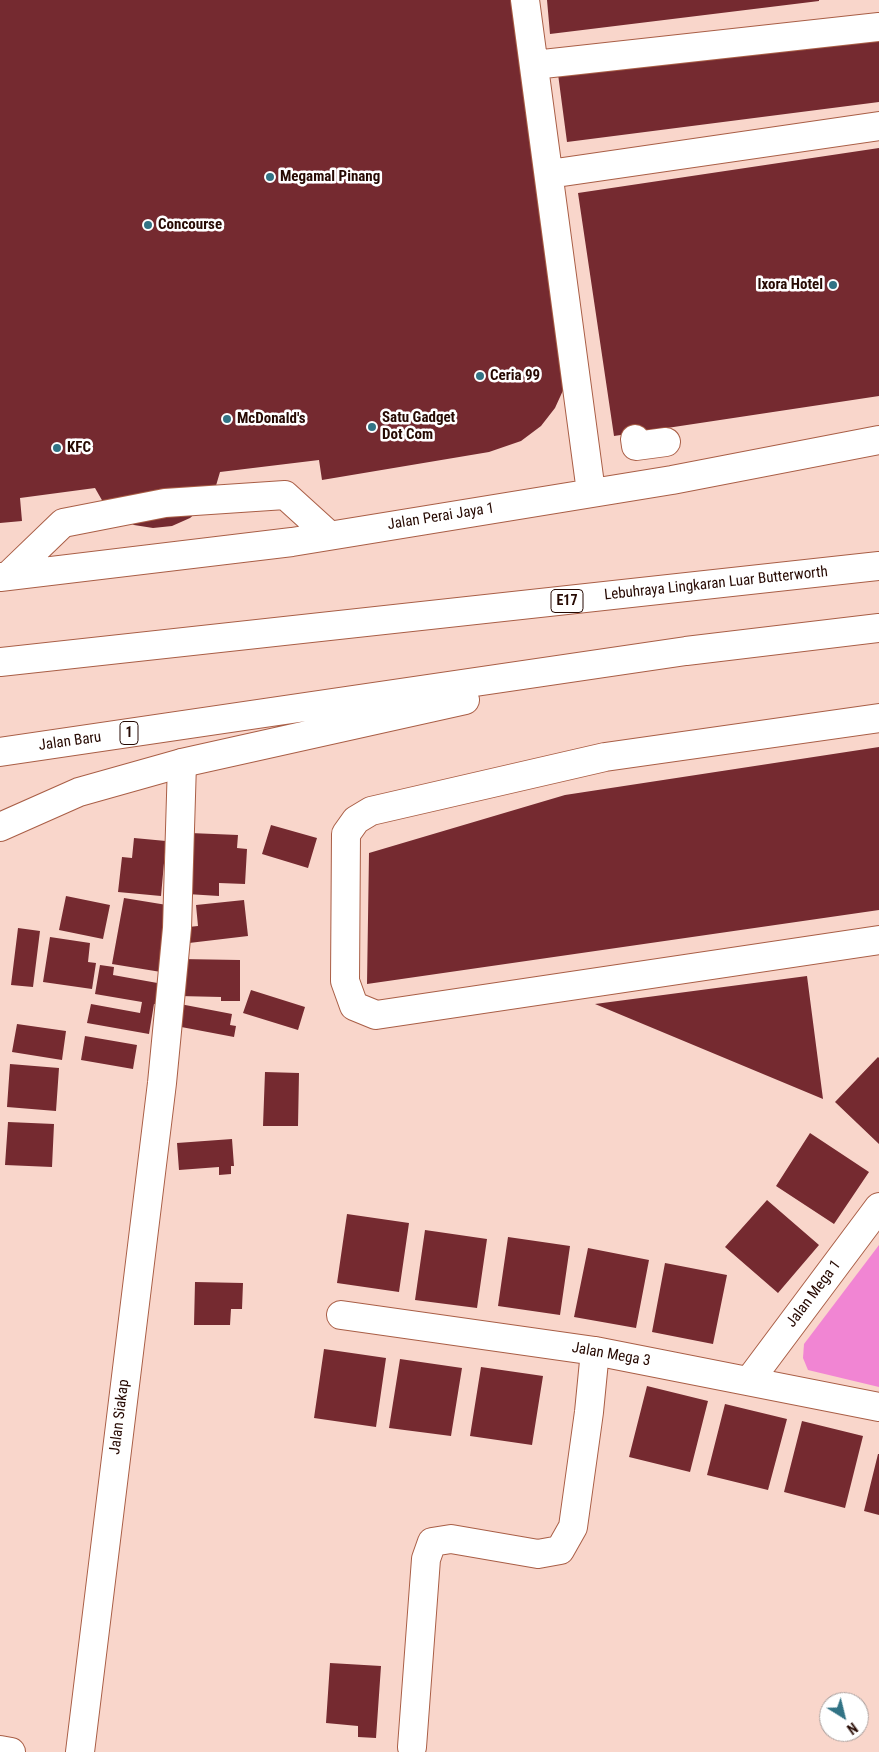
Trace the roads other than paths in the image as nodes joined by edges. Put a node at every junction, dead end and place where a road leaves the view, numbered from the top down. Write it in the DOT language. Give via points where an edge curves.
graph roads {
  1 [pos="525,0"];
  2 [pos="879,27"];
  3 [pos="534,65"];
  4 [pos="879,126"];
  5 [pos="549,174"];
  6 [pos="635,439"];
  7 [pos="879,440"];
  8 [pos="666,442"];
  9 [pos="591,492"];
  10 [pos="329,535"];
  11 [pos="879,566"];
  12 [pos="4,577"];
  13 [pos="879,628"];
  14 [pos="686,651"];
  15 [pos="0,662"];
  16 [pos="879,718"];
  17 [pos="0,752"];
  18 [pos="182,763"];
  19 [pos="0,827"];
  20 [pos="879,940"];
  21 [pos="879,1207"];
  22 [pos="341,1314"];
  23 [pos="595,1351"];
  24 [pos="749,1381"];
  25 [pos="879,1408"];
  26 [pos="412,1747"];
  27 [pos="0,1750"];
  28 [pos="11,1752"];
  29 [pos="80,1752"];
  1 -- 3 [label="main road"];
  2 -- 3 [label="main road"];
  3 -- 5 [label="main road"];
  4 -- 5 [label="main road"];
  5 -- 9 [label="main road"];
  6 -- 8 [label="main road" via="636,446"];
  7 -- 9 [label="main road, Jalan Perai Jaya 1" via="672,480"];
  9 -- 10 [label="main road, Jalan Perai Jaya 1"];
  10 -- 12 [label="main road, Jalan Perai Jaya 1"];
  10 -- 12 [label="main road" via="285,494 165,503 63,523"];
  11 -- 15 [label="main road, Lebuhraya Lingkaran Luar Butterworth / E17"];
  13 -- 14 [label="main road"];
  14 -- 17 [label="main road, Jalan Baru / 1"];
  14 -- 18 [label="main road"];
  16 -- 20 [label="main road" via="605,757 371,811 356,820 346,834 346,981 354,1006 376,1015"];
  18 -- 19 [label="main road" via="79,792"];
  18 -- 29 [label="main road, Jalan Siakap" via="177,928 162,1083"];
  21 -- 24 [label="main road, Jalan Mega 1"];
  22 -- 23 [label="main road, Jalan Mega 3"];
  23 -- 24 [label="main road, Jalan Mega 3"];
  23 -- 26 [label="main road" via="573,1527 560,1550 538,1554 450,1539 432,1542 426,1559"];
  24 -- 25 [label="main road, Jalan Mega 3"];
  27 -- 28 [label="main road"];
}
